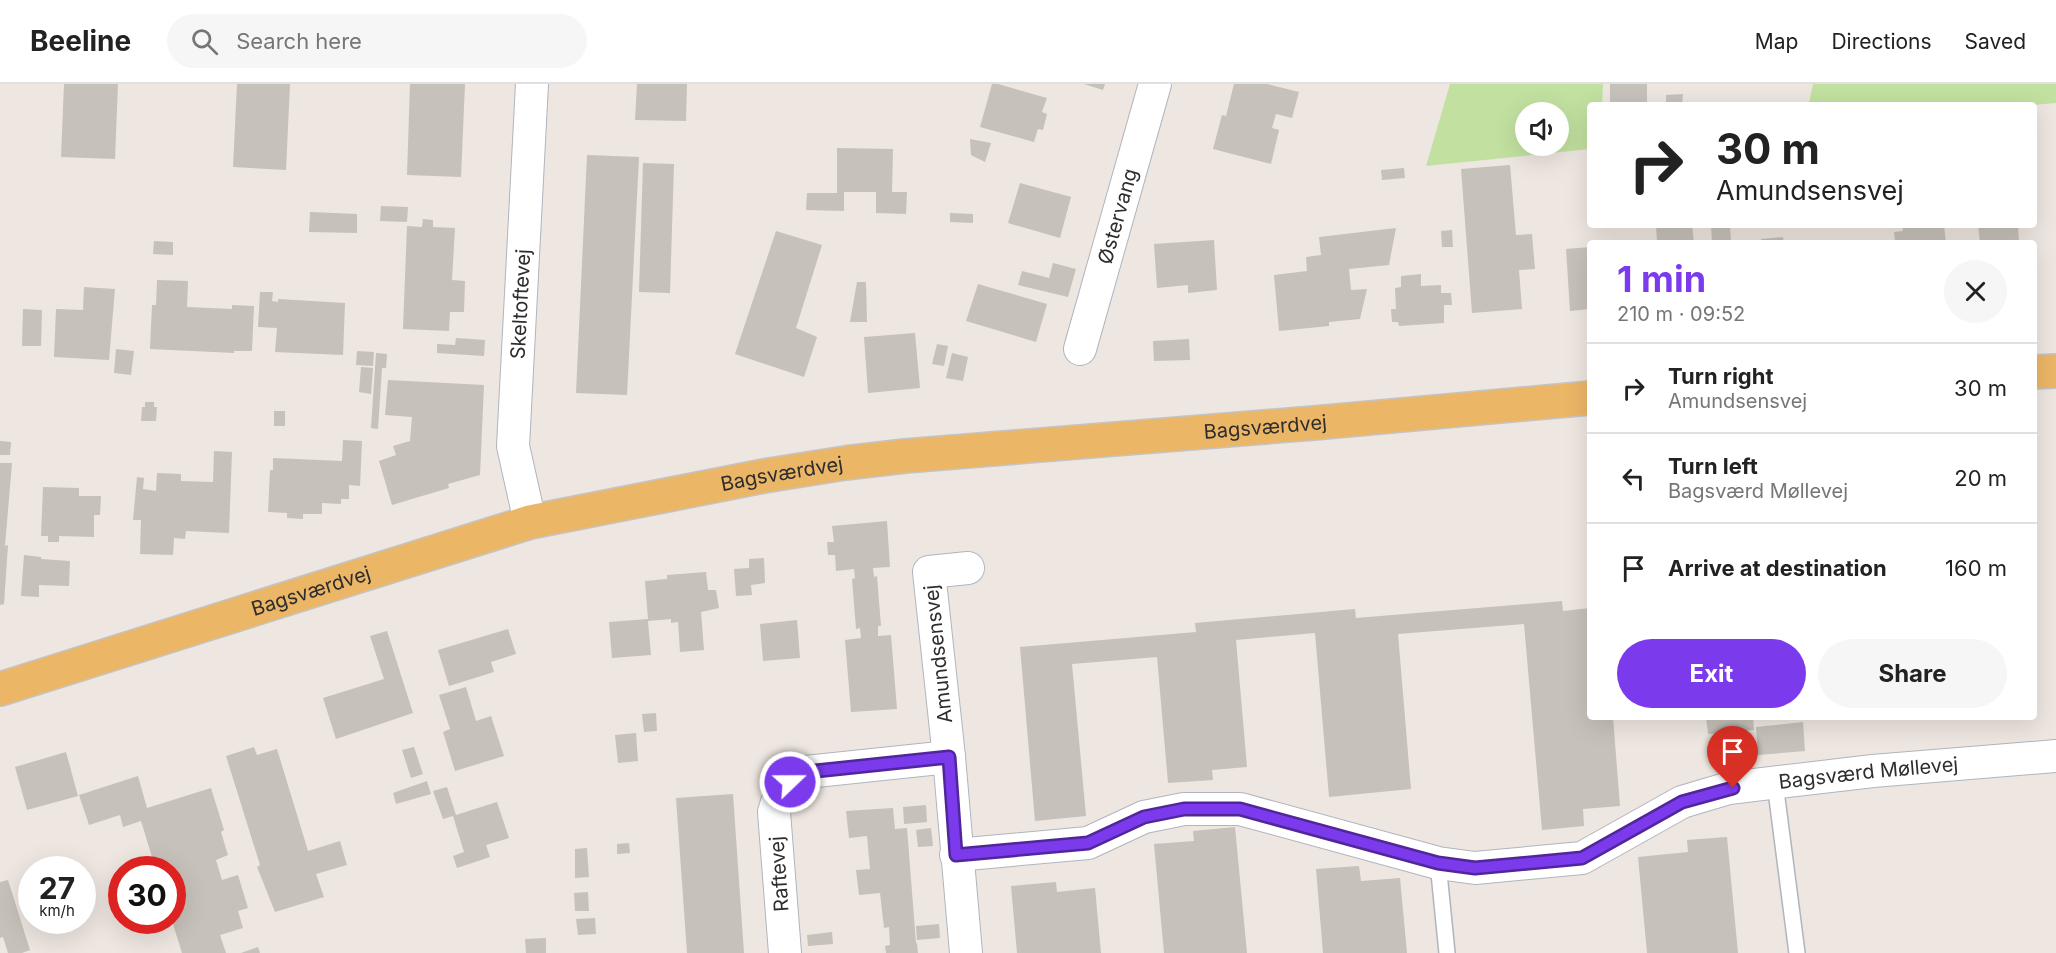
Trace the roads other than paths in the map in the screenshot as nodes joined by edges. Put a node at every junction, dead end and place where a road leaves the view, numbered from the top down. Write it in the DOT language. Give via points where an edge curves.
graph roads {
  1 [pos="532,84"];
  2 [pos="1155,84"];
  3 [pos="1080,350"];
  4 [pos="2056,371"];
  5 [pos="2037,372"];
  6 [pos="1587,398"];
  7 [pos="530,522"];
  8 [pos="968,568"];
  9 [pos="0,689"];
  10 [pos="2056,756"];
  11 [pos="949,757"];
  12 [pos="1774,783"];
  13 [pos="956,855"];
  14 [pos="1438,863"];
  15 [pos="785,953"];
  16 [pos="966,953"];
  17 [pos="1447,953"];
  18 [pos="1797,953"];
  1 -- 7 [label="street, Skeltoftevej" via="513,446"];
  2 -- 3 [label="street, Østervang"];
  4 -- 5 [label="main road"];
  6 -- 7 [label="main road, Bagsværdvej" via="845,463"];
  7 -- 9 [label="main road, Bagsværdvej"];
  8 -- 11 [label="street, Amundsensvej" via="929,572"];
  10 -- 12 [label="street, Bagsværd Møllevej"];
  11 -- 13 [label="street, Amundsensvej"];
  11 -- 15 [label="street, Raftevej" via="806,772 779,795 774,812"];
  12 -- 14 [label="street, Bagsværd Møllevej" via="1729,788 1682,802 1582,858 1475,868"];
  12 -- 18 [label="lane"];
  13 -- 14 [label="street, Bagsværd Møllevej" via="1088,843 1144,817 1184,809 1240,809"];
  13 -- 16 [label="street, Amundsensvej"];
  14 -- 17 [label="lane"];
}
